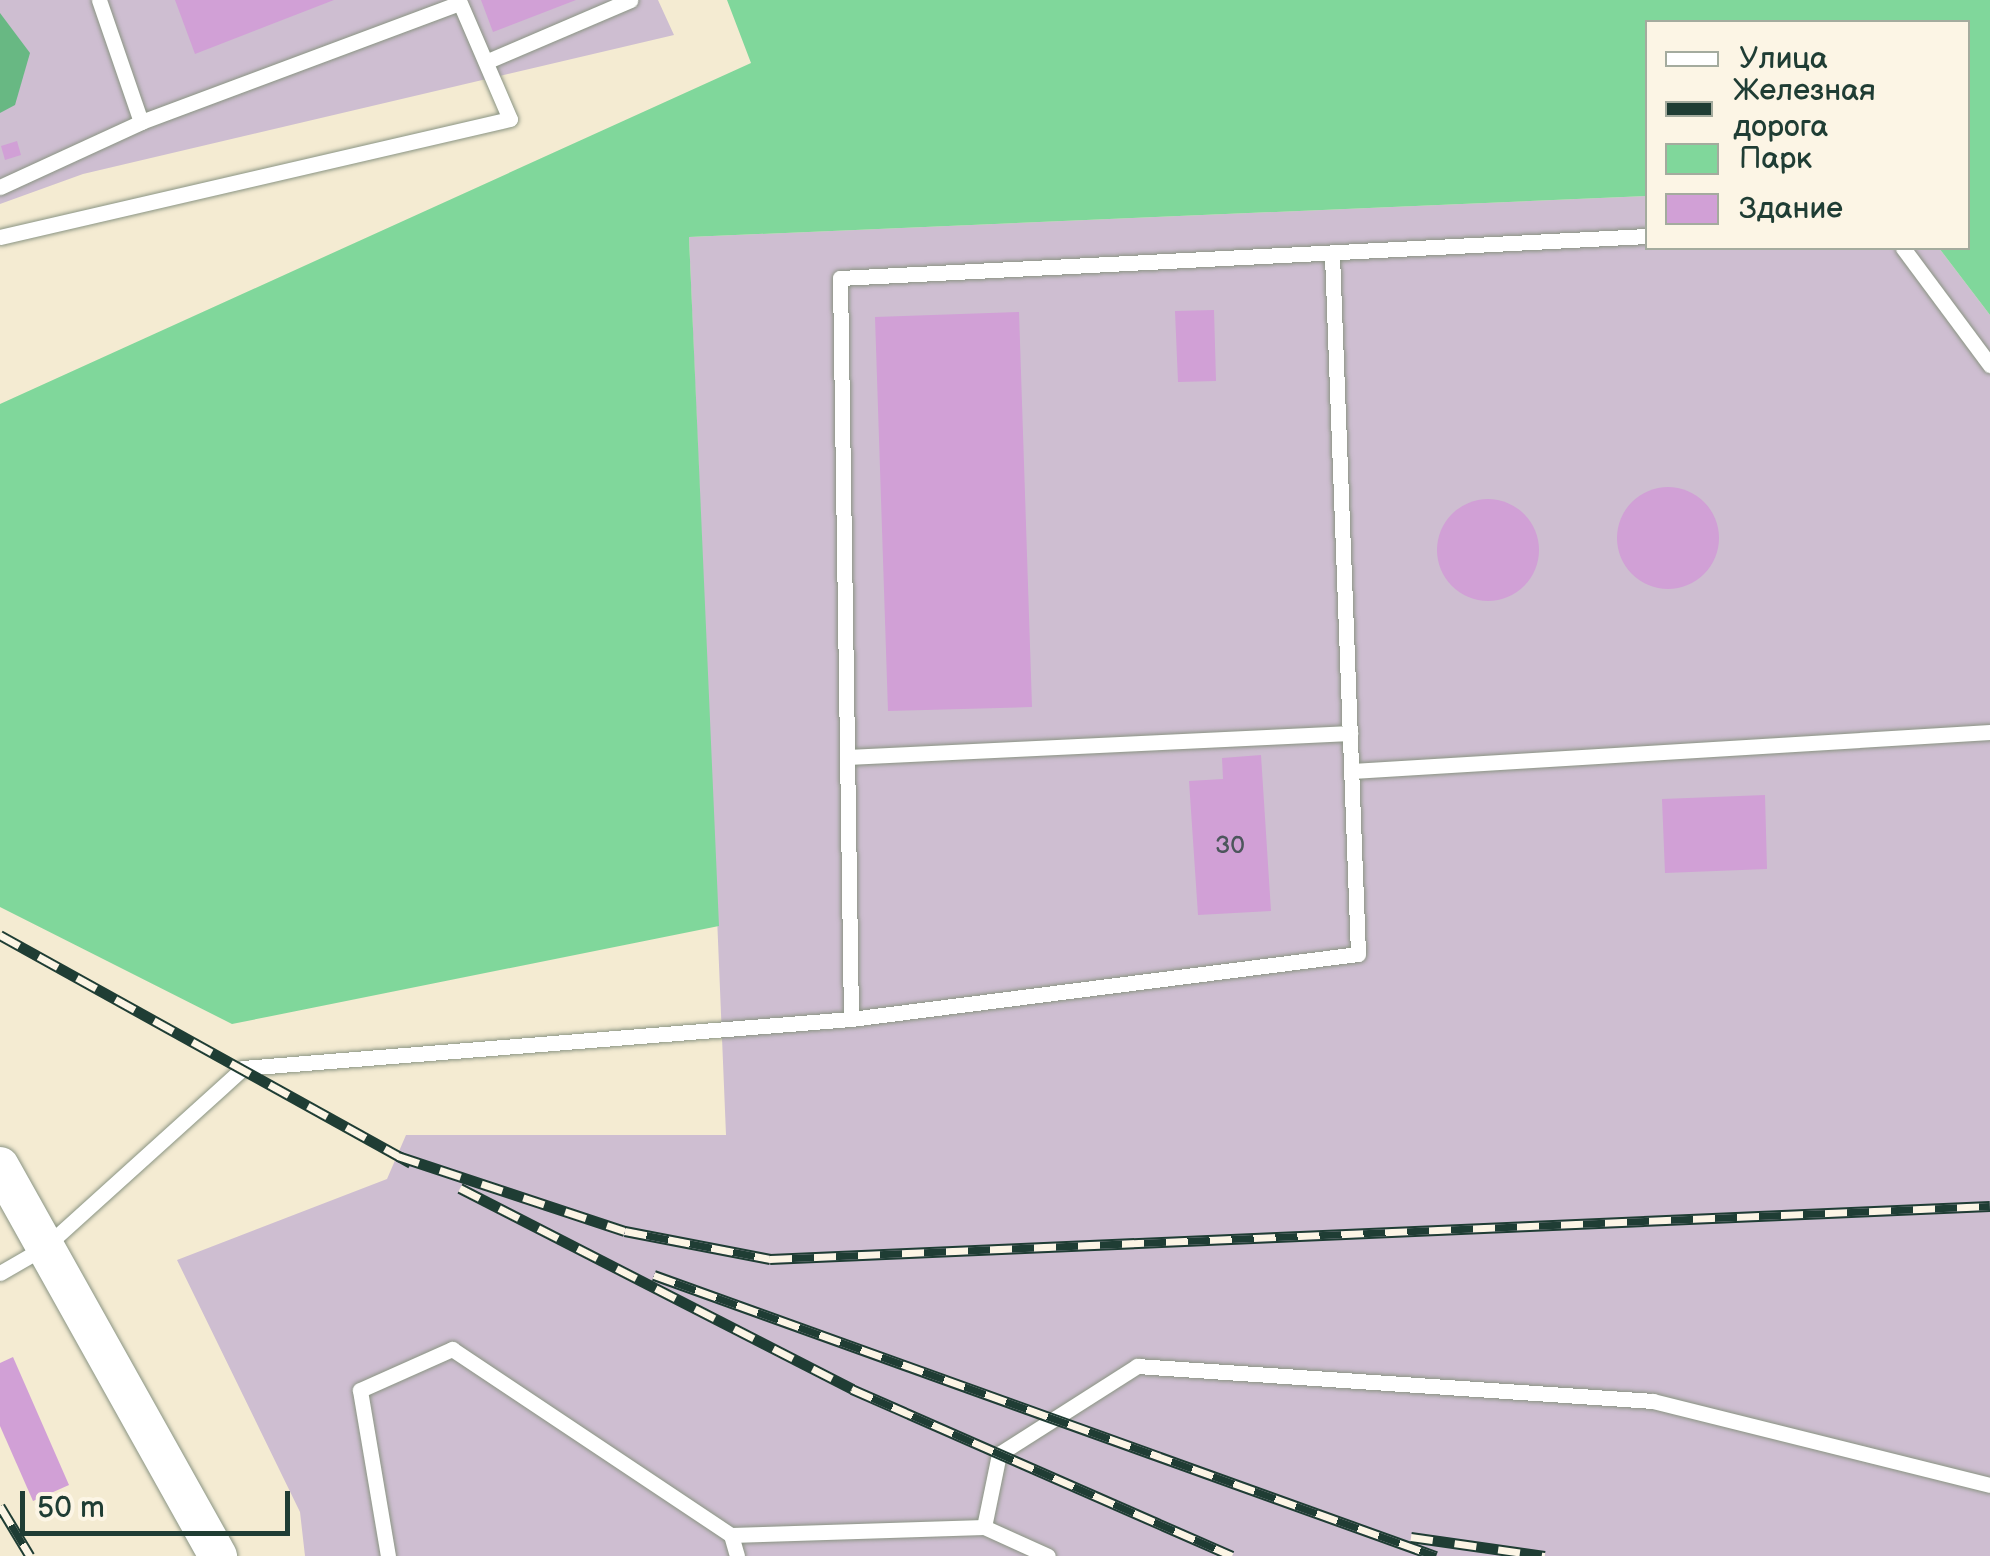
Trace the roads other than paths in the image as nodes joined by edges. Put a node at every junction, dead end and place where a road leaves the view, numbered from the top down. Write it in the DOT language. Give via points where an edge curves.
graph roads {
  1 [pos="98,0"];
  2 [pos="630,0"];
  3 [pos="459,2"];
  4 [pos="488,62"];
  5 [pos="141,122"];
  6 [pos="0,187"];
  7 [pos="1645,236"];
  8 [pos="0,237"];
  9 [pos="1904,250"];
  10 [pos="1332,254"];
  11 [pos="1990,364"];
  12 [pos="1990,732"];
  13 [pos="1350,733"];
  14 [pos="848,757"];
  15 [pos="1352,771"];
  16 [pos="851,1019"];
  17 [pos="0,1166"];
  18 [pos="45,1248"];
  19 [pos="0,1273"];
  20 [pos="1990,1485"];
  21 [pos="984,1527"];
  22 [pos="731,1535"];
  23 [pos="218,1556"];
  24 [pos="388,1556"];
  25 [pos="737,1556"];
  26 [pos="1048,1556"];
  1 -- 5 [label="lane"];
  2 -- 4 [label="lane"];
  3 -- 4 [label="lane"];
  3 -- 5 [label="lane"];
  4 -- 8 [label="lane" via="510,118"];
  5 -- 6 [label="lane"];
  7 -- 10 [label="lane"];
  9 -- 11 [label="lane"];
  10 -- 13 [label="lane"];
  10 -- 14 [label="lane" via="840,278"];
  12 -- 15 [label="lane"];
  13 -- 14 [label="lane"];
  13 -- 15 [label="lane"];
  14 -- 16 [label="lane"];
  15 -- 16 [label="lane" via="1358,954"];
  16 -- 18 [label="lane" via="243,1068"];
  17 -- 18 [label="street"];
  18 -- 19 [label="lane"];
  18 -- 23 [label="street"];
  20 -- 21 [label="lane" via="1654,1401 1137,1366 998,1454"];
  21 -- 22 [label="lane"];
  21 -- 26 [label="lane"];
  22 -- 24 [label="lane" via="452,1348 360,1390"];
  22 -- 25 [label="lane"];
}
